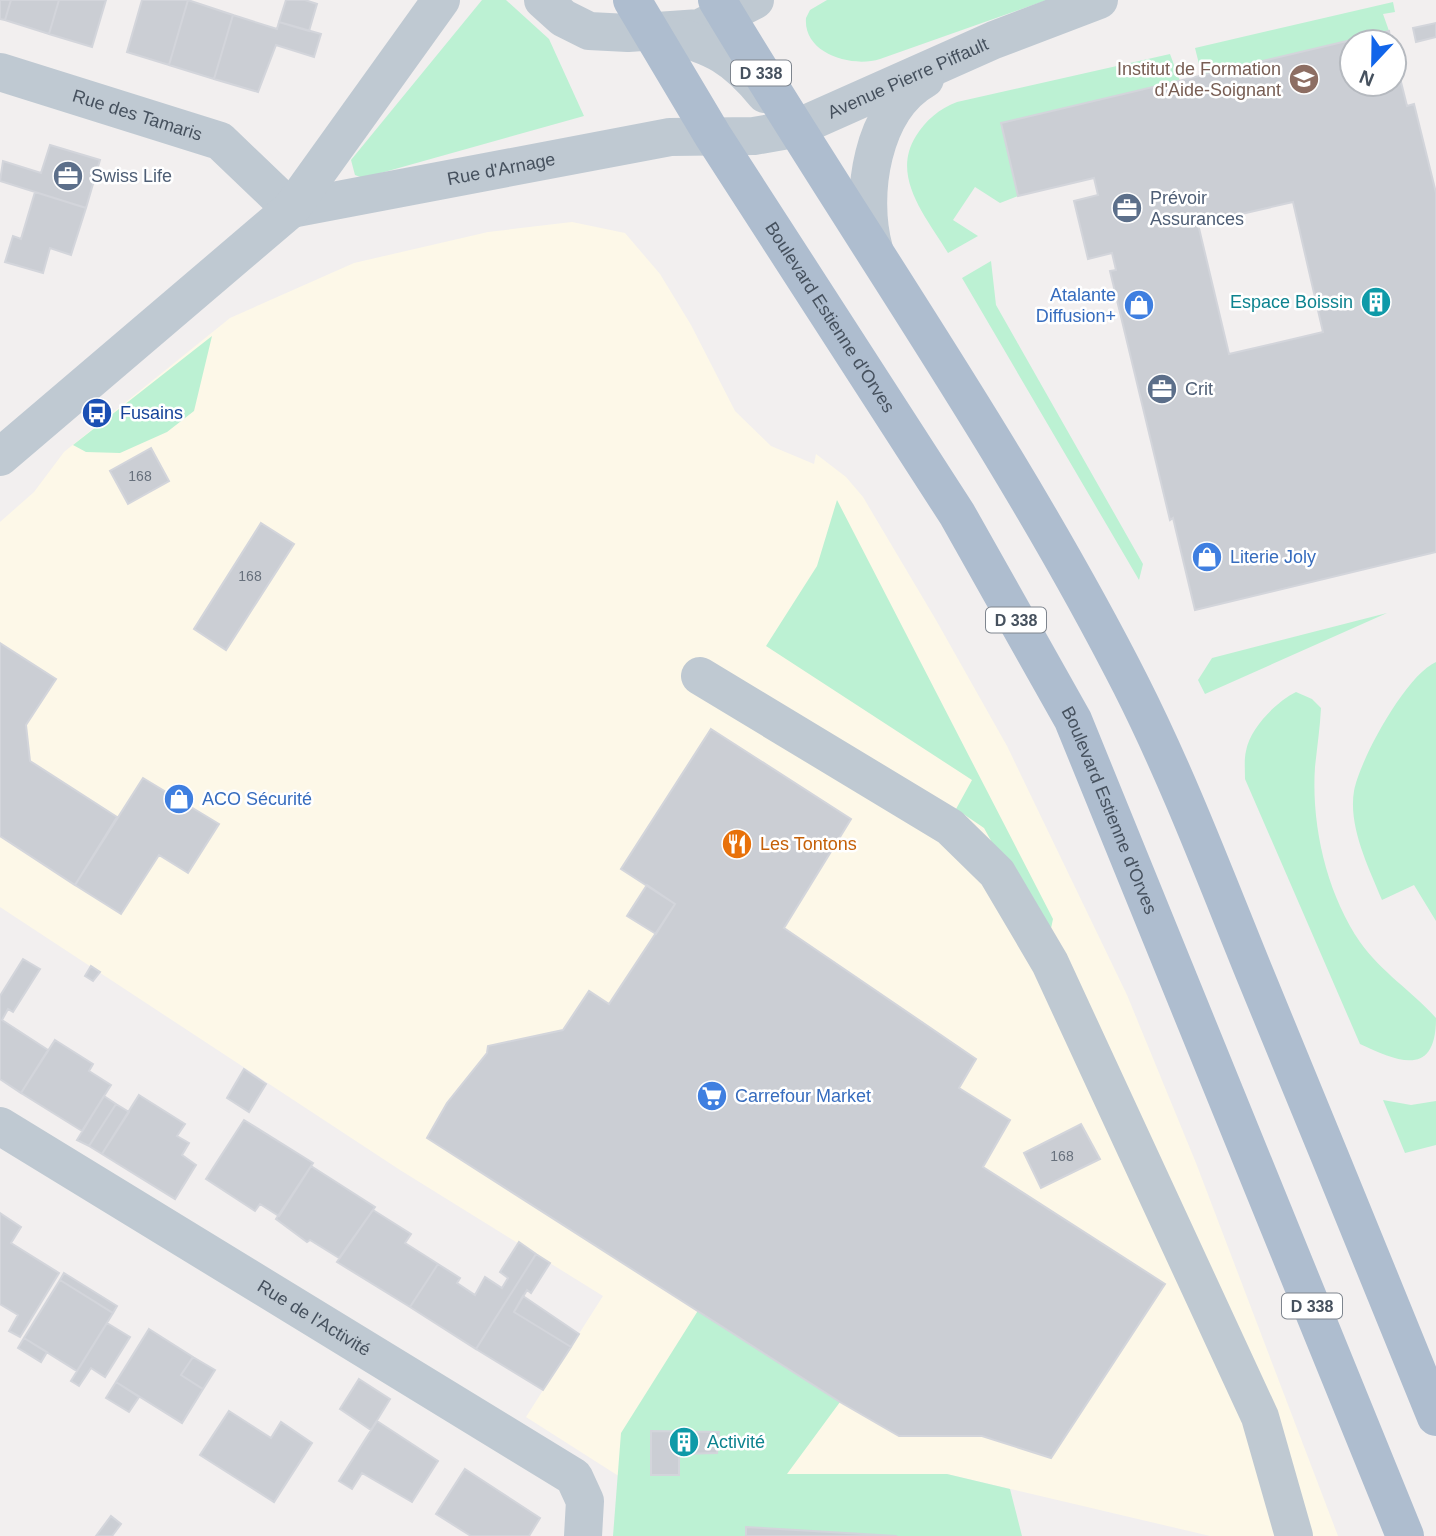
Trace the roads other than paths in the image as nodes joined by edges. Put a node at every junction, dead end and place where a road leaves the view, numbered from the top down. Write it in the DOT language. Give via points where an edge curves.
graph roads {
  1 [pos="442,0"];
  2 [pos="543,0"];
  3 [pos="632,0"];
  4 [pos="1099,0"];
  5 [pos="726,16"];
  6 [pos="657,33"];
  7 [pos="994,40"];
  8 [pos="0,72"];
  9 [pos="794,129"];
  10 [pos="713,136"];
  11 [pos="290,209"];
  12 [pos="874,249"];
  13 [pos="0,457"];
  14 [pos="700,676"];
  15 [pos="0,1126"];
  16 [pos="1436,1417"];
  17 [pos="583,1536"];
  18 [pos="1294,1536"];
  19 [pos="1405,1536"];
  1 -- 11 [label="street, Rue d'Arnage"];
  2 -- 6 [label="street" via="563,18 589,30"];
  3 -- 6 [label="main road, Boulevard Estienne d'Orves / D 338"];
  4 -- 7 [label="street, Avenue Pierre Piffault"];
  5 -- 6 [label="street" via="700,28"];
  5 -- 9 [label="main road, D 338"];
  5 -- 10 [label="street, Boulevard Estienne d'Orves" via="700,53 698,65"];
  6 -- 10 [label="main road, Boulevard Estienne d'Orves / D 338"];
  7 -- 9 [label="street, Avenue Pierre Piffault"];
  7 -- 12 [label="street" via="914,86 892,111 866,205"];
  8 -- 11 [label="street, Rue des Tamaris" via="220,141"];
  9 -- 10 [label="street, Avenue Pierre Piffault" via="754,136"];
  9 -- 12 [label="main road, D 338"];
  10 -- 11 [label="street, Rue d'Arnage" via="670,137"];
  10 -- 19 [label="main road, Boulevard Estienne d'Orves / D 338" via="957,514 1073,720"];
  11 -- 13 [label="street, Rue d'Arnage"];
  12 -- 16 [label="main road, D 338" via="1004,457 1131,686 1200,837"];
  14 -- 18 [label="street" via="950,827 997,873 1050,963 1260,1416"];
  15 -- 17 [label="street, Rue de l'Activité" via="574,1477 585,1501"];
}
